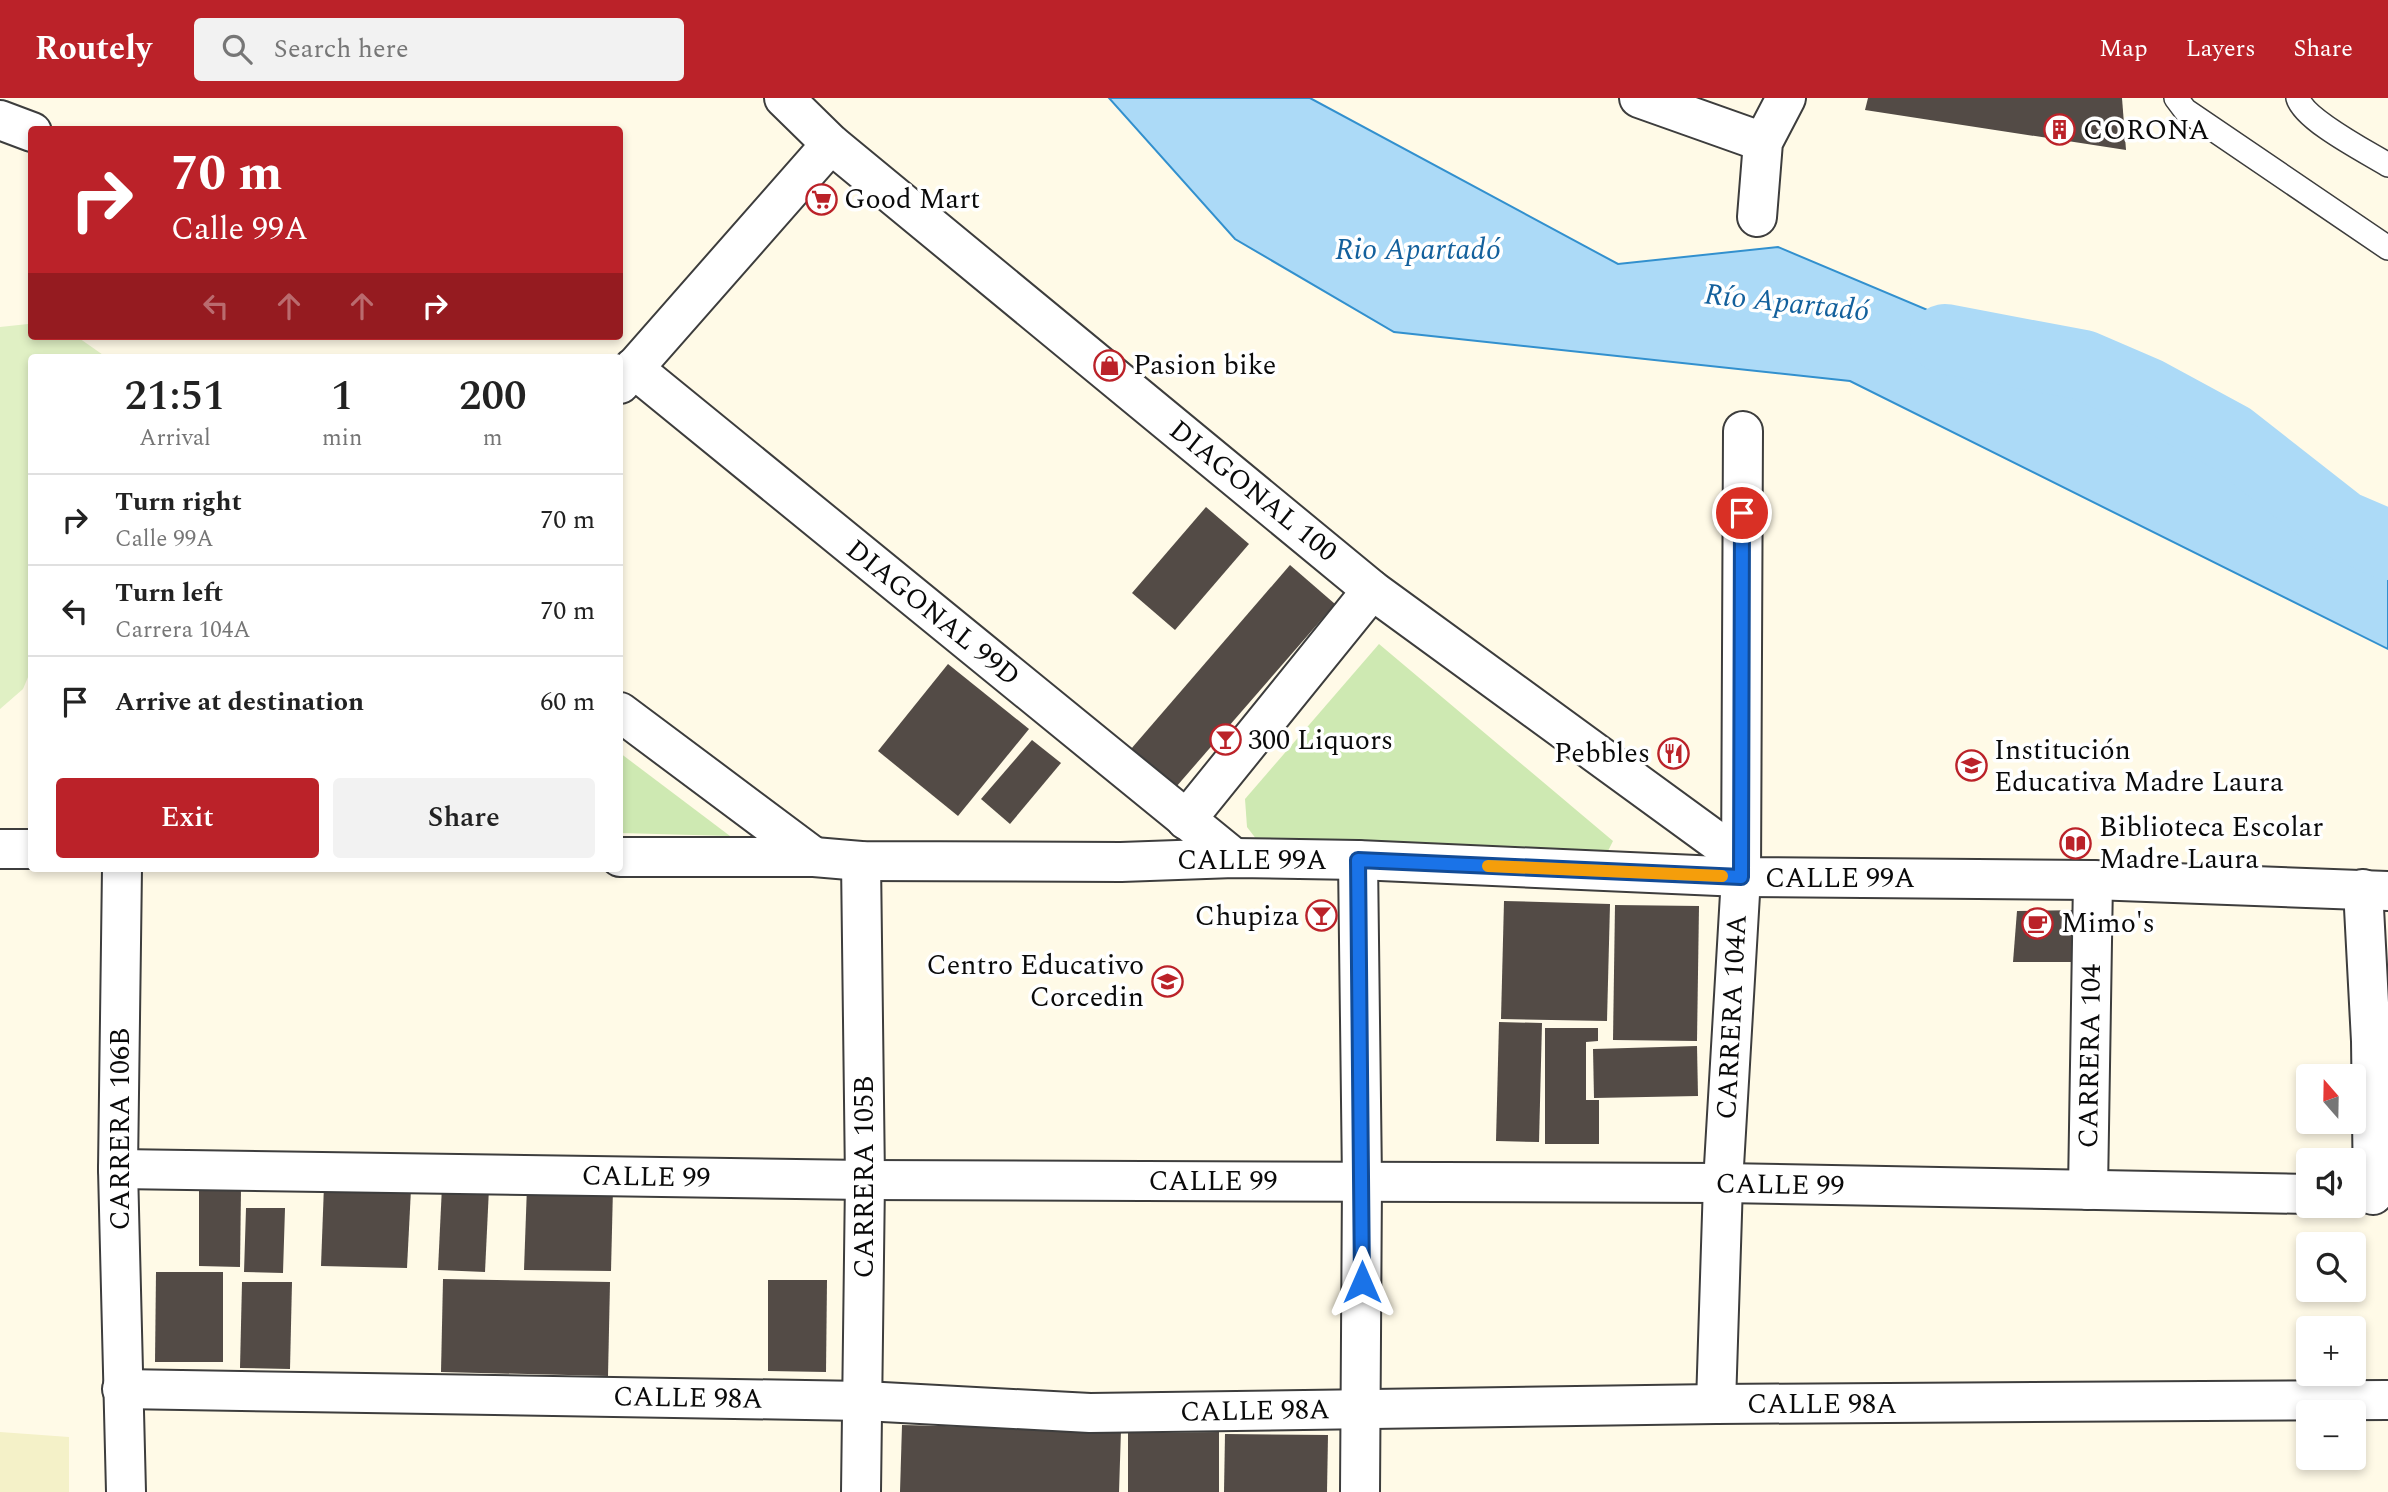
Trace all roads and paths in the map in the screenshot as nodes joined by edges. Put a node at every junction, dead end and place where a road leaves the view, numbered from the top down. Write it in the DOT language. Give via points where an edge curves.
graph roads {
  1 [pos="785,98"];
  2 [pos="1639,98"];
  3 [pos="1786,98"];
  4 [pos="2176,98"];
  5 [pos="2298,98"];
  6 [pos="0,120"];
  7 [pos="28,130"];
  8 [pos="1763,142"];
  9 [pos="831,144"];
  10 [pos="2388,165"];
  11 [pos="1757,217"];
  12 [pos="2388,248"];
  13 [pos="626,376"];
  14 [pos="1743,431"];
  15 [pos="1373,590"];
  16 [pos="623,714"];
  17 [pos="1186,820"];
  18 [pos="0,849"];
  19 [pos="28,849"];
  20 [pos="814,857"];
  21 [pos="623,858"];
  22 [pos="1234,858"];
  23 [pos="1358,860"];
  24 [pos="861,861"];
  25 [pos="1741,868"];
  26 [pos="122,872"];
  27 [pos="2093,880"];
  28 [pos="2376,890"];
  29 [pos="118,1169"];
  30 [pos="865,1180"];
  31 [pos="1362,1181"];
  32 [pos="1723,1183"];
  33 [pos="2088,1191"];
  34 [pos="2296,1194"];
  35 [pos="2372,1195"];
  36 [pos="122,1389"];
  37 [pos="2388,1400"];
  38 [pos="864,1401"];
  39 [pos="1716,1404"];
  40 [pos="1362,1410"];
  41 [pos="126,1492"];
  42 [pos="861,1492"];
  43 [pos="1360,1492"];
  1 -- 9 [label="street, DIAGONAL 100"];
  2 -- 8 [label="street"];
  3 -- 8 [label="street"];
  4 -- 12 [label="lane" via="2185,110"];
  5 -- 10 [label="lane" via="2319,121"];
  6 -- 7 [label="street"];
  8 -- 11 [label="street"];
  9 -- 13 [label="street"];
  9 -- 15 [label="street, DIAGONAL 100"];
  13 -- 17 [label="street, DIAGONAL 99D"];
  14 -- 25 [label="street, CARRERA 104A"];
  15 -- 17 [label="street"];
  15 -- 25 [label="street, DIAGONAL 100"];
  16 -- 20 [label="street"];
  17 -- 22 [label="street, DIAGONAL 99D"];
  18 -- 19 [label="street"];
  20 -- 21 [label="street, CALLE 99A"];
  20 -- 24 [label="street, CALLE 99A"];
  22 -- 23 [label="street, CALLE 99A"];
  22 -- 24 [label="street, CALLE 99A"];
  23 -- 25 [label="street, CALLE 99A"];
  23 -- 31 [label="street"];
  24 -- 30 [label="street, CARRERA 105B"];
  25 -- 27 [label="street, CALLE 99A"];
  25 -- 32 [label="street, CARRERA 104A"];
  26 -- 29 [label="street, CARRERA 106B"];
  27 -- 28 [label="street, CALLE 99A"];
  27 -- 33 [label="street, CARRERA 104"];
  28 -- 35 [label="street"];
  29 -- 30 [label="street, CALLE 99"];
  29 -- 36 [label="street, CARRERA 106B"];
  30 -- 31 [label="street, CALLE 99"];
  30 -- 38 [label="street, CARRERA 105B"];
  31 -- 32 [label="street, CALLE 99"];
  31 -- 40 [label="street"];
  32 -- 33 [label="street, CALLE 99"];
  32 -- 39 [label="street, CARRERA 104A"];
  33 -- 34 [label="street, CALLE 99"];
  36 -- 38 [label="street, CALLE 98A"];
  36 -- 41 [label="street, CARRERA 106B"];
  37 -- 39 [label="street, CALLE 98A"];
  38 -- 40 [label="street, CALLE 98A" via="1090,1413"];
  38 -- 42 [label="street, CARRERA 105B"];
  39 -- 40 [label="street, CALLE 98A"];
  40 -- 43 [label="street"];
}
